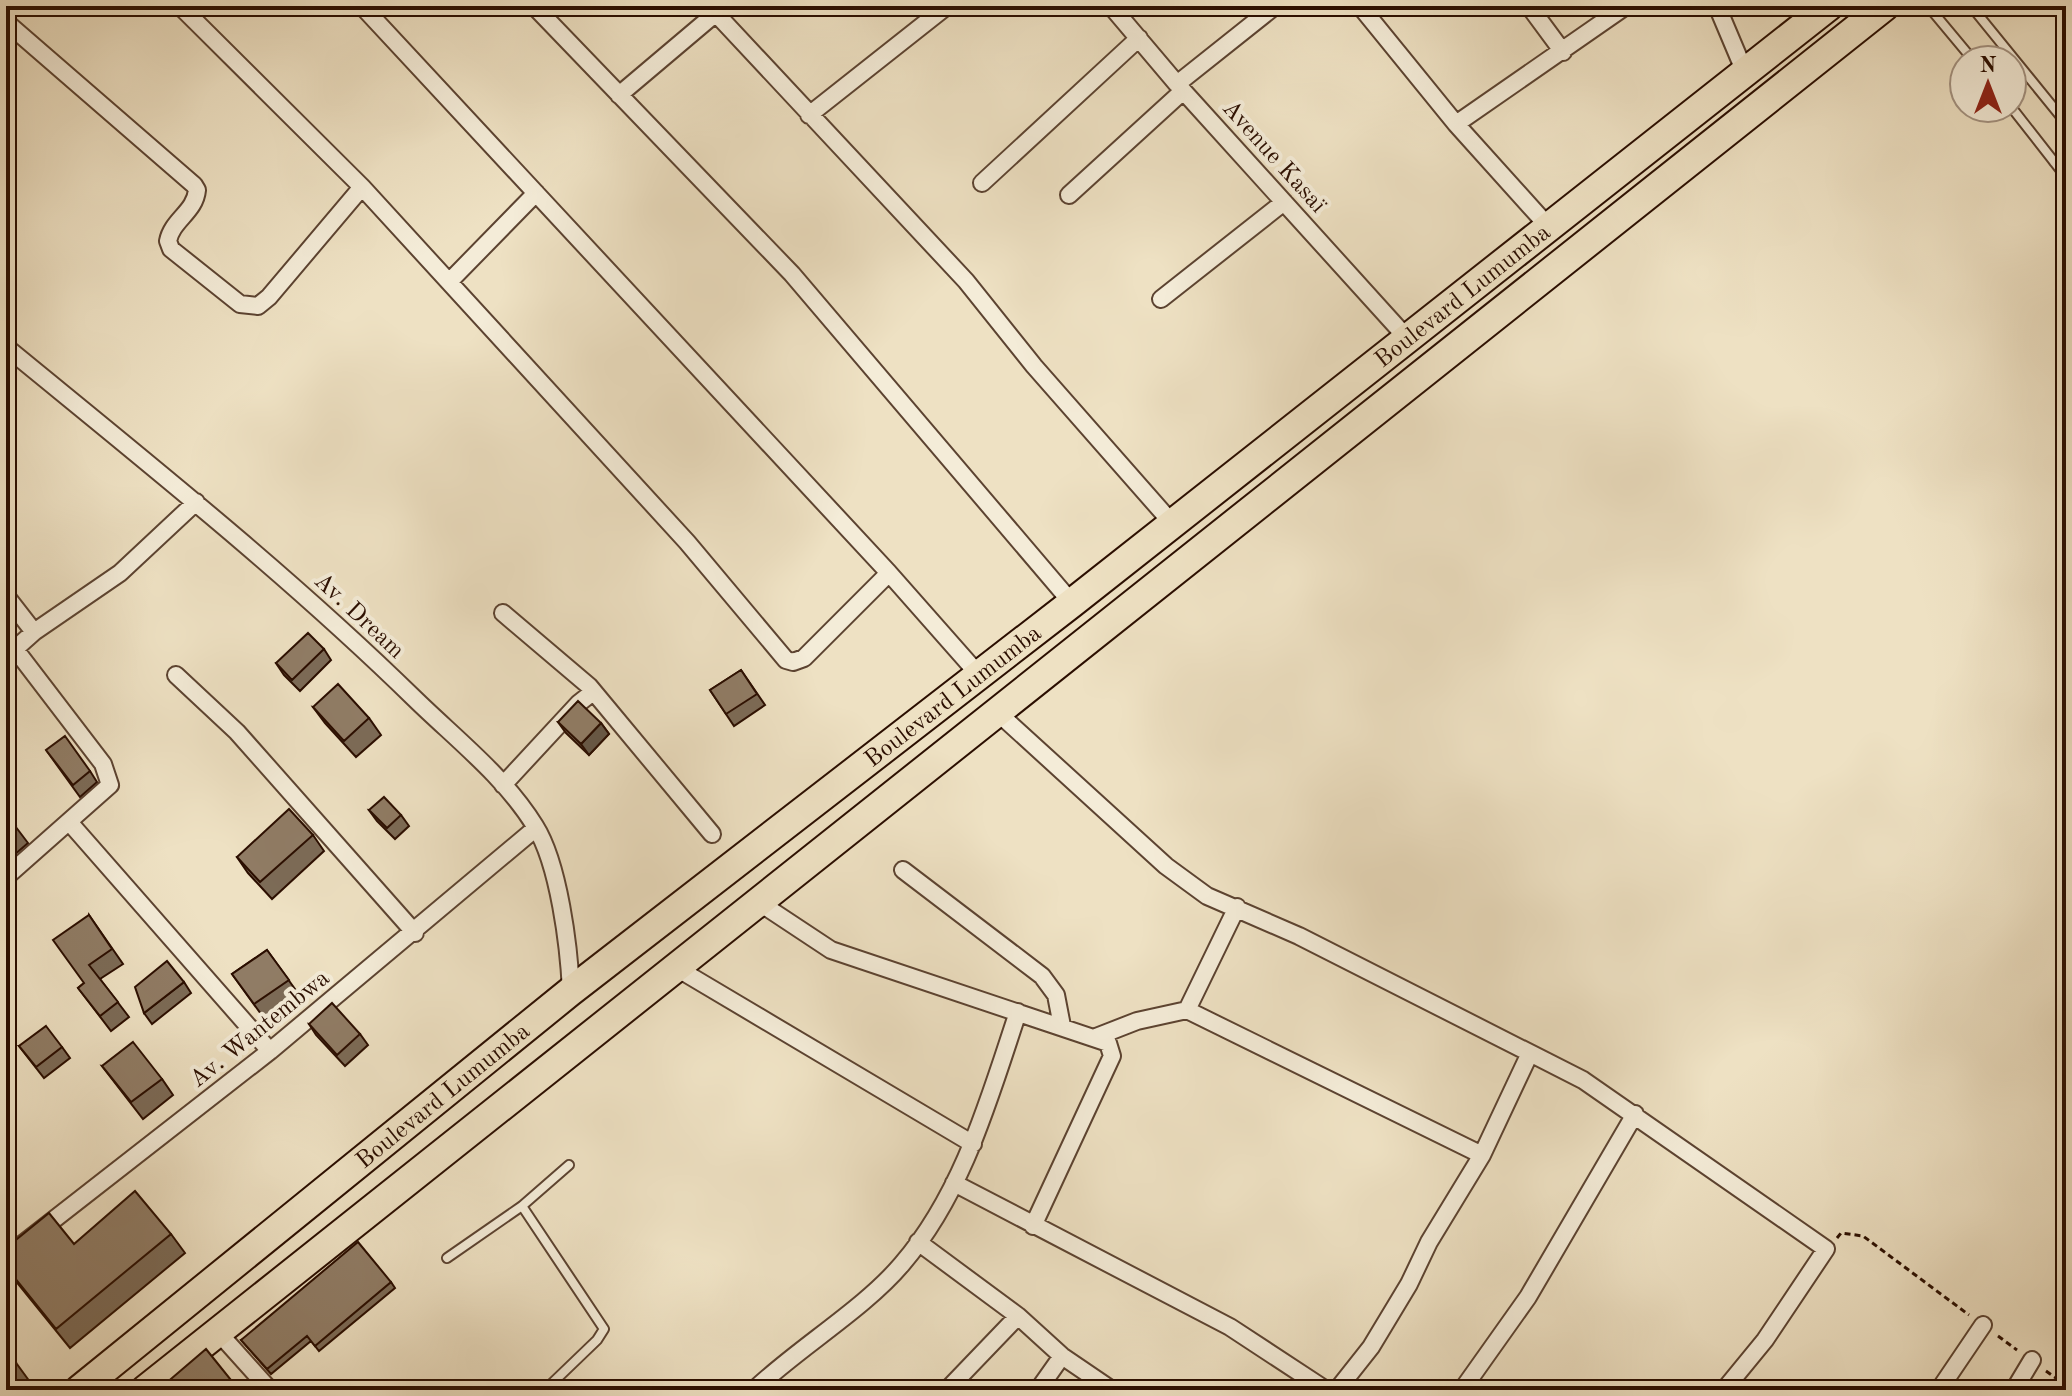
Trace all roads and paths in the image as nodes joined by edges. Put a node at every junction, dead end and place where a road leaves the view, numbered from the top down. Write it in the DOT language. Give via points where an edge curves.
graph roads {
  1 [pos="180,6"];
  2 [pos="362,6"];
  3 [pos="534,6"];
  4 [pos="947,6"];
  5 [pos="1111,6"];
  6 [pos="1275,6"];
  7 [pos="1360,6"];
  8 [pos="1529,6"];
  9 [pos="1626,6"];
  10 [pos="1717,6"];
  11 [pos="1829,6"];
  12 [pos="1885,6"];
  13 [pos="1928,6"];
  14 [pos="1971,6"];
  15 [pos="713,10"];
  16 [pos="6,22"];
  17 [pos="1139,38"];
  18 [pos="1960,44"];
  19 [pos="1563,52"];
  20 [pos="1744,70"];
  21 [pos="1180,87"];
  22 [pos="619,95"];
  23 [pos="809,115"];
  24 [pos="2066,123"];
  25 [pos="1456,124"];
  26 [pos="2024,124"];
  27 [pos="2066,156"];
  28 [pos="2054,162"];
  29 [pos="2066,177"];
  30 [pos="982,183"];
  31 [pos="362,187"];
  32 [pos="536,193"];
  33 [pos="1069,195"];
  34 [pos="1284,202"];
  35 [pos="1547,225"];
  36 [pos="449,282"];
  37 [pos="1161,299"];
  38 [pos="1406,337"];
  39 [pos="6,347"];
  40 [pos="196,502"];
  41 [pos="1172,523"];
  42 [pos="889,573"];
  43 [pos="6,596"];
  44 [pos="1072,603"];
  45 [pos="503,613"];
  46 [pos="34,632"];
  47 [pos="10,653"];
  48 [pos="176,675"];
  49 [pos="979,675"];
  50 [pos="593,692"];
  51 [pos="996,711"];
  52 [pos="503,785"];
  53 [pos="70,823"];
  54 [pos="536,828"];
  55 [pos="712,834"];
  56 [pos="903,870"];
  57 [pos="6,877"];
  58 [pos="757,901"];
  59 [pos="1237,907"];
  60 [pos="415,933"];
  61 [pos="675,967"];
  62 [pos="571,991"];
  63 [pos="1187,1010"];
  64 [pos="1018,1012"];
  65 [pos="1062,1026"];
  66 [pos="1096,1037"];
  67 [pos="270,1051"];
  68 [pos="1530,1053"];
  69 [pos="1635,1114"];
  70 [pos="973,1144"];
  71 [pos="1482,1155"];
  72 [pos="569,1165"];
  73 [pos="954,1183"];
  74 [pos="522,1206"];
  75 [pos="1033,1226"];
  76 [pos="918,1242"];
  77 [pos="1826,1249"];
  78 [pos="6,1257"];
  79 [pos="447,1258"];
  80 [pos="1018,1316"];
  81 [pos="1983,1325"];
  82 [pos="218,1332"];
  83 [pos="1062,1356"];
  84 [pos="2032,1360"];
  85 [pos="2066,1385"];
  86 [pos="79,1390"];
  87 [pos="145,1390"];
  88 [pos="270,1390"];
  89 [pos="545,1390"];
  90 [pos="754,1390"];
  91 [pos="947,1390"];
  92 [pos="1038,1390"];
  93 [pos="1112,1390"];
  94 [pos="1326,1390"];
  95 [pos="1337,1390"];
  96 [pos="1462,1390"];
  97 [pos="1724,1390"];
  98 [pos="1939,1390"];
  99 [pos="2014,1390"];
  1 -- 31 [label="street"];
  2 -- 32 [label="street"];
  3 -- 22 [label="street"];
  4 -- 23 [label="street"];
  5 -- 17 [label="street, Avenue Kasaï"];
  6 -- 21 [label="street"];
  7 -- 25 [label="street"];
  8 -- 19 [label="street"];
  9 -- 19 [label="street"];
  10 -- 20 [label="street"];
  11 -- 20 [label="highway, Boulevard Lumumba"];
  12 -- 51 [label="highway, Boulevard Lumumba"];
  13 -- 18 [label="lane"];
  14 -- 24 [label="lane"];
  15 -- 22 [label="street"];
  15 -- 23 [label="street"];
  16 -- 31 [label="street" via="194,185 194,204 172,228 171,249 240,304 258,306 269,297"];
  17 -- 21 [label="street, Avenue Kasaï"];
  17 -- 30 [label="street"];
  19 -- 25 [label="street"];
  20 -- 35 [label="highway, Boulevard Lumumba"];
  21 -- 33 [label="street"];
  21 -- 34 [label="street, Avenue Kasaï"];
  22 -- 44 [label="street" via="792,274"];
  23 -- 41 [label="street" via="966,281"];
  25 -- 35 [label="street"];
  26 -- 28 [label="lane"];
  27 -- 28 [label="lane"];
  28 -- 29 [label="lane"];
  31 -- 36 [label="street"];
  32 -- 36 [label="street"];
  32 -- 42 [label="street"];
  34 -- 37 [label="street"];
  34 -- 38 [label="street, Avenue Kasaï"];
  35 -- 38 [label="highway, Boulevard Lumumba"];
  36 -- 42 [label="street" via="687,542 786,660 804,658"];
  38 -- 41 [label="highway, Boulevard Lumumba"];
  39 -- 40 [label="street, Av. Dream"];
  40 -- 46 [label="street" via="120,573"];
  40 -- 52 [label="street, Av. Dream" via="346,631"];
  41 -- 44 [label="highway, Boulevard Lumumba"];
  42 -- 49 [label="street"];
  43 -- 46 [label="street"];
  44 -- 49 [label="highway, Boulevard Lumumba"];
  45 -- 50 [label="street"];
  46 -- 47 [label="street"];
  47 -- 53 [label="street" via="109,776 110,785"];
  48 -- 60 [label="street" via="237,732"];
  49 -- 62 [label="highway, Boulevard Lumumba"];
  50 -- 52 [label="street"];
  50 -- 55 [label="street"];
  51 -- 58 [label="highway, Boulevard Lumumba"];
  51 -- 59 [label="street" via="1166,866 1207,896"];
  52 -- 54 [label="street, Av. Dream"];
  53 -- 57 [label="street"];
  53 -- 67 [label="street"];
  54 -- 60 [label="street, Av. Wantembwa"];
  54 -- 62 [label="street, Av. Dream" via="565,929"];
  56 -- 65 [label="street" via="1042,976 1056,995"];
  58 -- 61 [label="highway, Boulevard Lumumba"];
  58 -- 64 [label="street" via="831,950"];
  59 -- 63 [label="street"];
  59 -- 68 [label="street"];
  60 -- 67 [label="street, Av. Wantembwa"];
  61 -- 70 [label="street"];
  61 -- 82 [label="highway, Boulevard Lumumba"];
  62 -- 86 [label="highway, Boulevard Lumumba"];
  63 -- 66 [label="street"];
  63 -- 71 [label="street"];
  64 -- 65 [label="street"];
  64 -- 70 [label="street"];
  65 -- 66 [label="street"];
  66 -- 75 [label="street" via="1108,1043 1112,1056"];
  67 -- 78 [label="street, Av. Wantembwa"];
  68 -- 69 [label="street"];
  68 -- 71 [label="street"];
  69 -- 77 [label="street"];
  69 -- 96 [label="street" via="1528,1297"];
  70 -- 73 [label="street"];
  71 -- 95 [label="street" via="1371,1347"];
  72 -- 74 [label="lane"];
  73 -- 75 [label="street"];
  73 -- 76 [label="street"];
  74 -- 79 [label="lane"];
  74 -- 89 [label="lane" via="604,1329"];
  75 -- 94 [label="street" via="1230,1327"];
  76 -- 80 [label="street"];
  76 -- 90 [label="street" via="893,1274"];
  77 -- 81 [label="path" via="1841,1233 1863,1236"];
  77 -- 97 [label="street"];
  80 -- 83 [label="street"];
  80 -- 91 [label="street"];
  81 -- 84 [label="path"];
  81 -- 98 [label="street"];
  82 -- 87 [label="highway, Boulevard Lumumba"];
  82 -- 88 [label="street"];
  83 -- 92 [label="street"];
  83 -- 93 [label="street"];
  84 -- 85 [label="path"];
  84 -- 99 [label="street"];
}
